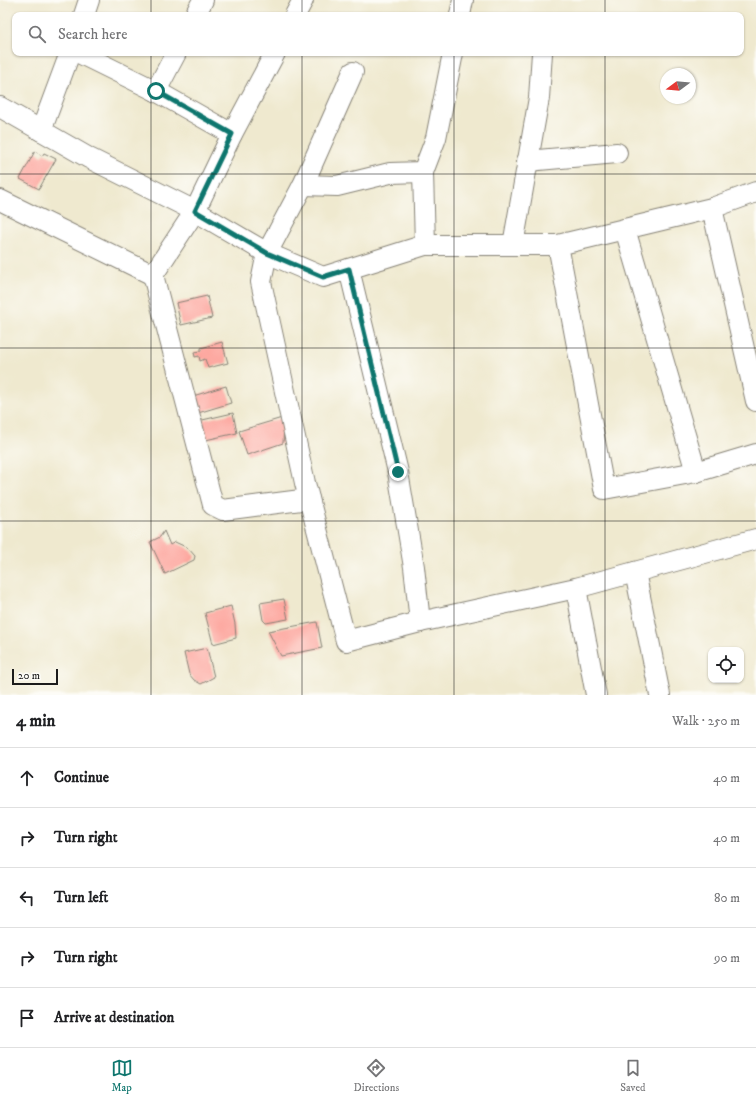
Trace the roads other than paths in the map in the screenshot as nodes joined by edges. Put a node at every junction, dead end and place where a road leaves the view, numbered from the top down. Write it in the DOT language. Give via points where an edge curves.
graph roads {
  1 [pos="89,0"];
  2 [pos="203,0"];
  3 [pos="303,0"];
  4 [pos="464,0"];
  5 [pos="85,12"];
  6 [pos="197,12"];
  7 [pos="297,12"];
  8 [pos="461,12"];
  9 [pos="69,56"];
  10 [pos="85,56"];
  11 [pos="174,56"];
  12 [pos="273,56"];
  13 [pos="452,56"];
  14 [pos="542,56"];
  15 [pos="353,72"];
  16 [pos="156,91"];
  17 [pos="0,107"];
  18 [pos="41,131"];
  19 [pos="232,134"];
  20 [pos="618,153"];
  21 [pos="527,161"];
  22 [pos="423,172"];
  23 [pos="303,185"];
  24 [pos="756,192"];
  25 [pos="0,200"];
  26 [pos="712,208"];
  27 [pos="195,211"];
  28 [pos="625,229"];
  29 [pos="425,245"];
  30 [pos="513,245"];
  31 [pos="558,245"];
  32 [pos="267,253"];
  33 [pos="349,269"];
  34 [pos="154,275"];
  35 [pos="751,359"];
  36 [pos="756,401"];
  37 [pos="756,454"];
  38 [pos="696,472"];
  39 [pos="309,499"];
  40 [pos="756,539"];
  41 [pos="634,572"];
  42 [pos="576,588"];
  43 [pos="420,622"];
  44 [pos="596,695"];
  45 [pos="660,695"];
  1 -- 5 [label="street"];
  2 -- 6 [label="street"];
  3 -- 7 [label="street"];
  4 -- 8 [label="street"];
  9 -- 18 [label="street"];
  10 -- 16 [label="street"];
  11 -- 16 [label="street"];
  12 -- 19 [label="street"];
  13 -- 22 [label="street" via="436,138"];
  14 -- 21 [label="street" via="539,98"];
  15 -- 23 [label="street"];
  16 -- 19 [label="street"];
  17 -- 18 [label="street"];
  18 -- 27 [label="street"];
  19 -- 27 [label="street"];
  20 -- 21 [label="street"];
  21 -- 30 [label="street"];
  22 -- 23 [label="street" via="390,172 336,186"];
  22 -- 29 [label="street"];
  23 -- 32 [label="street"];
  24 -- 26 [label="street"];
  25 -- 34 [label="street"];
  26 -- 28 [label="street"];
  26 -- 35 [label="street"];
  27 -- 32 [label="street"];
  27 -- 34 [label="street"];
  28 -- 31 [label="street"];
  28 -- 38 [label="street"];
  29 -- 30 [label="street"];
  29 -- 33 [label="street"];
  30 -- 31 [label="street"];
  31 -- 38 [label="street" via="604,489"];
  32 -- 33 [label="street" via="323,277"];
  32 -- 39 [label="street" via="261,282"];
  33 -- 43 [label="street" via="398,472 414,567"];
  34 -- 39 [label="street" via="213,505 223,510"];
  35 -- 36 [label="street"];
  37 -- 38 [label="street"];
  39 -- 43 [label="street" via="346,641"];
  40 -- 41 [label="street"];
  41 -- 42 [label="street"];
  41 -- 45 [label="street"];
  42 -- 43 [label="street"];
  42 -- 44 [label="street"];
}
